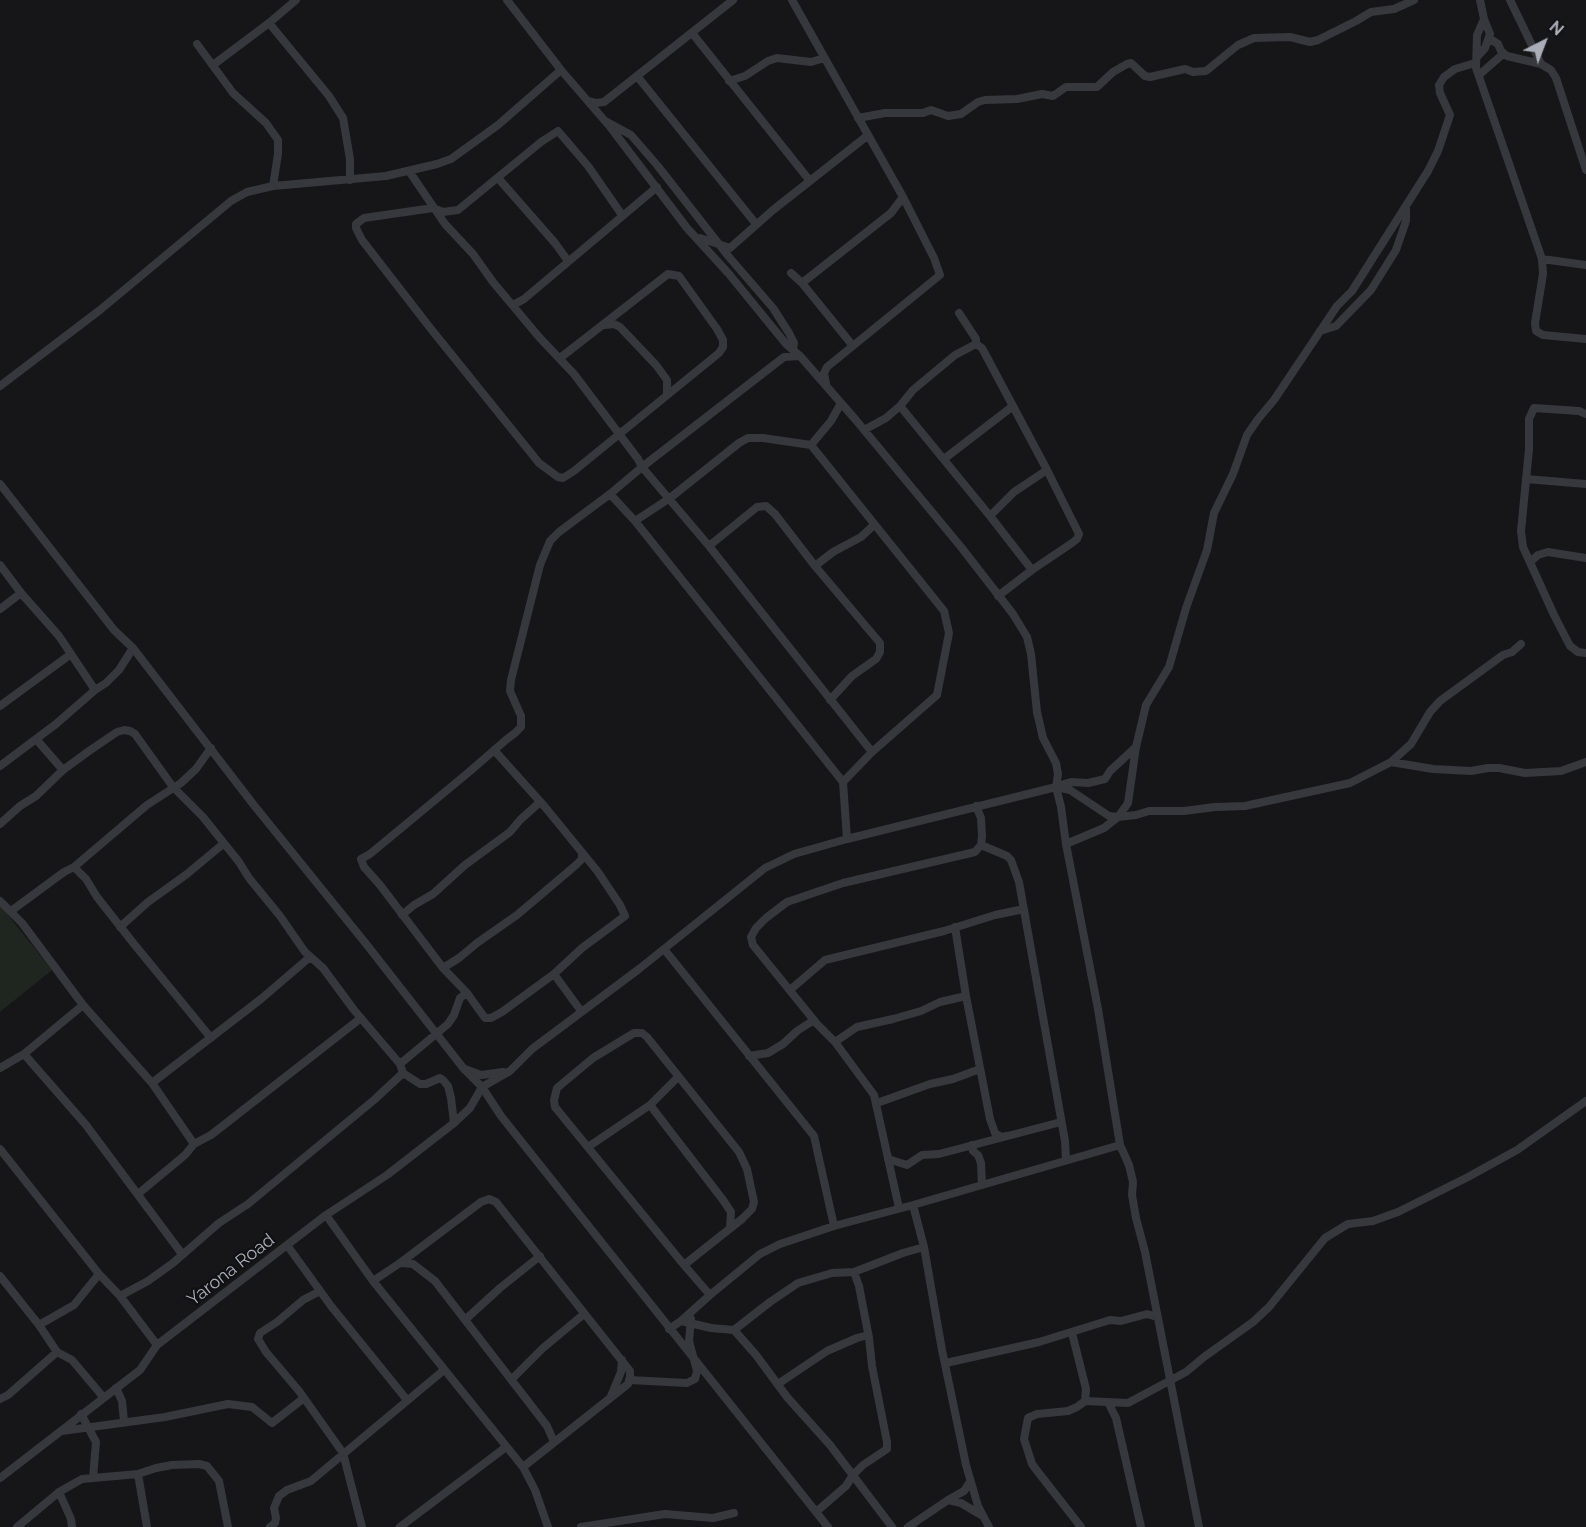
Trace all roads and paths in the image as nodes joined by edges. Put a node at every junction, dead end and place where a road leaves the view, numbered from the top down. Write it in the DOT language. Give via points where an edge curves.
graph roads {
  1 [pos="296,0"];
  2 [pos="507,0"];
  3 [pos="733,0"];
  4 [pos="792,0"];
  5 [pos="1414,0"];
  6 [pos="1480,0"];
  7 [pos="1510,0"];
  8 [pos="1484,19"];
  9 [pos="269,23"];
  10 [pos="692,33"];
  11 [pos="1490,39"];
  12 [pos="197,44"];
  13 [pos="1503,54"];
  14 [pos="824,58"];
  15 [pos="1476,60"];
  16 [pos="1541,64"];
  17 [pos="213,65"];
  18 [pos="561,70"];
  19 [pos="1479,75"];
  20 [pos="637,76"];
  21 [pos="729,81"];
  22 [pos="589,101"];
  23 [pos="604,102"];
  24 [pos="603,118"];
  25 [pos="858,118"];
  26 [pos="867,136"];
  27 [pos="1586,170"];
  28 [pos="409,171"];
  29 [pos="498,178"];
  30 [pos="350,180"];
  31 [pos="810,181"];
  32 [pos="273,186"];
  33 [pos="657,187"];
  34 [pos="903,197"];
  35 [pos="433,208"];
  36 [pos="1406,208"];
  37 [pos="622,215"];
  38 [pos="756,224"];
  39 [pos="696,236"];
  40 [pos="720,245"];
  41 [pos="730,252"];
  42 [pos="1542,259"];
  43 [pos="568,261"];
  44 [pos="1586,265"];
  45 [pos="791,273"];
  46 [pos="729,274"];
  47 [pos="802,283"];
  48 [pos="513,305"];
  49 [pos="959,313"];
  50 [pos="604,324"];
  51 [pos="1320,331"];
  52 [pos="1586,339"];
  53 [pos="976,344"];
  54 [pos="853,346"];
  55 [pos="790,347"];
  56 [pos="800,356"];
  57 [pos="784,357"];
  58 [pos="560,358"];
  59 [pos="807,365"];
  60 [pos="827,367"];
  61 [pos="826,384"];
  62 [pos="0,386"];
  63 [pos="667,394"];
  64 [pos="841,403"];
  65 [pos="900,406"];
  66 [pos="1013,406"];
  67 [pos="1586,414"];
  68 [pos="864,430"];
  69 [pos="619,434"];
  70 [pos="811,445"];
  71 [pos="944,459"];
  72 [pos="642,467"];
  73 [pos="1047,470"];
  74 [pos="1526,479"];
  75 [pos="0,484"];
  76 [pos="1586,484"];
  77 [pos="610,495"];
  78 [pos="670,498"];
  79 [pos="990,516"];
  80 [pos="635,521"];
  81 [pos="874,525"];
  82 [pos="710,546"];
  83 [pos="1586,558"];
  84 [pos="1530,562"];
  85 [pos="0,566"];
  86 [pos="815,566"];
  87 [pos="1032,570"];
  88 [pos="21,593"];
  89 [pos="998,596"];
  90 [pos="0,609"];
  91 [pos="1521,644"];
  92 [pos="133,648"];
  93 [pos="1586,653"];
  94 [pos="71,654"];
  95 [pos="94,690"];
  96 [pos="830,700"];
  97 [pos="0,706"];
  98 [pos="36,739"];
  99 [pos="1136,747"];
  100 [pos="211,748"];
  101 [pos="494,750"];
  102 [pos="872,752"];
  103 [pos="1391,762"];
  104 [pos="1586,762"];
  105 [pos="0,766"];
  106 [pos="63,770"];
  107 [pos="843,782"];
  108 [pos="173,787"];
  109 [pos="1056,787"];
  110 [pos="540,802"];
  111 [pos="976,806"];
  112 [pos="1118,817"];
  113 [pos="0,824"];
  114 [pos="847,839"];
  115 [pos="223,844"];
  116 [pos="1066,844"];
  117 [pos="981,845"];
  118 [pos="582,853"];
  119 [pos="74,867"];
  120 [pos="0,902"];
  121 [pos="1024,909"];
  122 [pos="11,911"];
  123 [pos="402,915"];
  124 [pos="120,927"];
  125 [pos="955,927"];
  126 [pos="664,949"];
  127 [pos="310,957"];
  128 [pos="443,968"];
  129 [pos="554,974"];
  130 [pos="790,990"];
  131 [pos="467,993"];
  132 [pos="966,996"];
  133 [pos="83,1005"];
  134 [pos="581,1011"];
  135 [pos="361,1018"];
  136 [pos="814,1020"];
  137 [pos="436,1033"];
  138 [pos="211,1038"];
  139 [pos="835,1042"];
  140 [pos="24,1054"];
  141 [pos="749,1056"];
  142 [pos="0,1068"];
  143 [pos="401,1069"];
  144 [pos="464,1069"];
  145 [pos="980,1069"];
  146 [pos="510,1071"];
  147 [pos="678,1077"];
  148 [pos="152,1083"];
  149 [pos="482,1087"];
  150 [pos="1586,1101"];
  151 [pos="877,1103"];
  152 [pos="650,1105"];
  153 [pos="1061,1122"];
  154 [pos="454,1123"];
  155 [pos="1007,1136"];
  156 [pos="194,1144"];
  157 [pos="972,1145"];
  158 [pos="1120,1145"];
  159 [pos="588,1147"];
  160 [pos="0,1149"];
  161 [pos="888,1159"];
  162 [pos="1066,1160"];
  163 [pos="982,1185"];
  164 [pos="138,1194"];
  165 [pos="913,1205"];
  166 [pos="899,1208"];
  167 [pos="326,1215"];
  168 [pos="834,1226"];
  169 [pos="730,1228"];
  170 [pos="287,1245"];
  171 [pos="924,1247"];
  172 [pos="182,1254"];
  173 [pos="540,1256"];
  174 [pos="400,1263"];
  175 [pos="684,1265"];
  176 [pos="854,1272"];
  177 [pos="99,1274"];
  178 [pos="0,1276"];
  179 [pos="373,1281"];
  180 [pos="320,1292"];
  181 [pos="710,1294"];
  182 [pos="120,1296"];
  183 [pos="584,1314"];
  184 [pos="1156,1317"];
  185 [pos="466,1319"];
  186 [pos="686,1322"];
  187 [pos="39,1324"];
  188 [pos="669,1329"];
  189 [pos="734,1330"];
  190 [pos="1072,1333"];
  191 [pos="868,1335"];
  192 [pos="157,1345"];
  193 [pos="57,1352"];
  194 [pos="1165,1359"];
  195 [pos="622,1360"];
  196 [pos="694,1361"];
  197 [pos="946,1364"];
  198 [pos="444,1370"];
  199 [pos="1186,1372"];
  200 [pos="512,1379"];
  201 [pos="629,1380"];
  202 [pos="692,1382"];
  203 [pos="1170,1382"];
  204 [pos="778,1384"];
  205 [pos="714,1385"];
  206 [pos="116,1388"];
  207 [pos="104,1398"];
  208 [pos="304,1398"];
  209 [pos="0,1399"];
  210 [pos="407,1400"];
  211 [pos="609,1400"];
  212 [pos="1085,1401"];
  213 [pos="1109,1404"];
  214 [pos="81,1414"];
  215 [pos="124,1421"];
  216 [pos="88,1426"];
  217 [pos="61,1431"];
  218 [pos="554,1442"];
  219 [pos="506,1448"];
  220 [pos="343,1453"];
  221 [pos="523,1467"];
  222 [pos="138,1474"];
  223 [pos="853,1475"];
  224 [pos="0,1478"];
  225 [pos="93,1478"];
  226 [pos="970,1482"];
  227 [pos="59,1492"];
  228 [pos="948,1500"];
  229 [pos="816,1512"];
  230 [pos="734,1513"];
  231 [pos="981,1515"];
  232 [pos="17,1527"];
  233 [pos="72,1527"];
  234 [pos="147,1527"];
  235 [pos="228,1527"];
  236 [pos="270,1527"];
  237 [pos="362,1527"];
  238 [pos="400,1527"];
  239 [pos="548,1527"];
  240 [pos="583,1527"];
  241 [pos="828,1527"];
  242 [pos="892,1527"];
  243 [pos="908,1527"];
  244 [pos="989,1527"];
  245 [pos="1081,1527"];
  246 [pos="1141,1527"];
  247 [pos="1199,1527"];
  1 -- 9 [label="street"];
  2 -- 18 [label="street"];
  3 -- 10 [label="street"];
  4 -- 14 [label="street"];
  5 -- 25 [label="street" via="1394,9 1371,12 1310,42 1290,37 1254,38 1238,45 1206,71 1185,69 1150,77 1127,64 1097,87 1066,87 1053,96 985,100 961,114 948,116 931,110"];
  6 -- 8 [label="street"];
  7 -- 16 [label="street"];
  8 -- 11 [label="street"];
  8 -- 15 [label="street" via="1476,35"];
  9 -- 17 [label="street"];
  9 -- 30 [label="street" via="343,118"];
  10 -- 20 [label="street"];
  10 -- 21 [label="street"];
  11 -- 13 [label="street"];
  11 -- 15 [label="street"];
  12 -- 17 [label="street"];
  13 -- 16 [label="street"];
  13 -- 19 [label="street"];
  14 -- 21 [label="street" via="810,62 777,58"];
  14 -- 25 [label="street"];
  15 -- 19 [label="street"];
  15 -- 36 [label="street" via="1455,69 1439,85 1450,116 1438,151"];
  16 -- 27 [label="street" via="1556,78"];
  17 -- 32 [label="street" via="278,140"];
  18 -- 22 [label="street"];
  18 -- 28 [label="street" via="498,125 451,159"];
  19 -- 42 [label="street"];
  20 -- 23 [label="street"];
  20 -- 38 [label="street"];
  21 -- 31 [label="street"];
  22 -- 23 [label="street"];
  22 -- 24 [label="street"];
  23 -- 24 [label="street"];
  24 -- 33 [label="street"];
  24 -- 40 [label="street" via="639,144"];
  25 -- 26 [label="street"];
  26 -- 31 [label="street"];
  26 -- 34 [label="street"];
  28 -- 30 [label="street"];
  28 -- 35 [label="street"];
  29 -- 35 [label="street" via="458,210 449,213"];
  29 -- 37 [label="street" via="558,131"];
  29 -- 43 [label="street"];
  30 -- 32 [label="street"];
  31 -- 38 [label="street"];
  32 -- 62 [label="street" via="247,192 231,201 100,310"];
  33 -- 37 [label="street"];
  33 -- 39 [label="street"];
  34 -- 47 [label="street" via="891,213"];
  34 -- 54 [label="street" via="940,275"];
  35 -- 48 [label="street"];
  35 -- 69 [label="street" via="364,218 356,228 384,269 539,463 563,478"];
  36 -- 51 [label="street" via="1352,291"];
  36 -- 51 [label="street" via="1406,221 1395,250 1371,290 1336,326"];
  37 -- 43 [label="street"];
  38 -- 41 [label="street"];
  39 -- 40 [label="street"];
  39 -- 46 [label="street"];
  40 -- 41 [label="street"];
  41 -- 46 [label="street"];
  41 -- 55 [label="street" via="789,333 794,343"];
  42 -- 44 [label="street"];
  42 -- 52 [label="street" via="1536,331"];
  43 -- 48 [label="street"];
  45 -- 47 [label="street"];
  46 -- 55 [label="street"];
  47 -- 54 [label="street"];
  48 -- 58 [label="street"];
  49 -- 53 [label="street"];
  50 -- 58 [label="street"];
  50 -- 63 [label="street" via="620,327 656,365 666,380"];
  50 -- 63 [label="street" via="668,274 679,276 721,335 723,347"];
  51 -- 99 [label="street" via="1247,435 1214,513 1207,550 1169,667 1146,705"];
  53 -- 65 [label="street" via="955,355"];
  53 -- 66 [label="street" via="982,348"];
  54 -- 60 [label="street"];
  55 -- 56 [label="street"];
  55 -- 57 [label="street"];
  56 -- 57 [label="street"];
  56 -- 59 [label="street"];
  57 -- 72 [label="street"];
  58 -- 69 [label="street"];
  59 -- 60 [label="street"];
  59 -- 61 [label="street"];
  60 -- 61 [label="street"];
  61 -- 64 [label="street"];
  63 -- 69 [label="street"];
  64 -- 68 [label="street"];
  64 -- 70 [label="street"];
  65 -- 68 [label="street"];
  65 -- 71 [label="street"];
  66 -- 71 [label="street"];
  66 -- 73 [label="street"];
  67 -- 74 [label="street" via="1534,408 1529,419"];
  68 -- 89 [label="street"];
  69 -- 72 [label="street"];
  70 -- 78 [label="street" via="748,438"];
  70 -- 81 [label="street"];
  71 -- 79 [label="street"];
  72 -- 77 [label="street"];
  72 -- 78 [label="street"];
  73 -- 79 [label="street" via="1014,492"];
  73 -- 87 [label="street" via="1078,536"];
  74 -- 76 [label="street"];
  74 -- 84 [label="street" via="1521,531"];
  75 -- 92 [label="street" via="114,630"];
  77 -- 80 [label="street"];
  77 -- 101 [label="street" via="559,532 544,554 511,681 510,691 521,716 521,727"];
  78 -- 80 [label="street"];
  78 -- 82 [label="street"];
  79 -- 87 [label="street"];
  80 -- 107 [label="street"];
  81 -- 86 [label="street"];
  81 -- 102 [label="street" via="944,611 949,633 937,695"];
  82 -- 86 [label="street" via="757,507 766,506"];
  82 -- 96 [label="street"];
  83 -- 84 [label="street" via="1548,552"];
  84 -- 93 [label="street" via="1570,646"];
  85 -- 88 [label="street"];
  86 -- 96 [label="street" via="880,643 876,659 852,676"];
  87 -- 89 [label="street"];
  88 -- 90 [label="street"];
  88 -- 94 [label="street"];
  89 -- 109 [label="street" via="1027,637 1042,738 1056,763"];
  91 -- 103 [label="street" via="1440,701 1411,744"];
  92 -- 95 [label="street" via="119,670"];
  92 -- 100 [label="street"];
  94 -- 95 [label="street"];
  94 -- 97 [label="street"];
  95 -- 98 [label="street"];
  96 -- 102 [label="street"];
  98 -- 105 [label="street"];
  98 -- 106 [label="street"];
  99 -- 109 [label="street" via="1105,780"];
  99 -- 112 [label="street" via="1128,803"];
  100 -- 108 [label="street" via="196,769"];
  100 -- 137 [label="street"];
  101 -- 110 [label="street"];
  101 -- 123 [label="street" via="361,859"];
  102 -- 107 [label="street"];
  103 -- 104 [label="street" via="1433,769 1499,768 1525,773 1561,771"];
  103 -- 112 [label="street" via="1350,783 1245,806 1149,811"];
  106 -- 108 [label="street" via="124,730 135,734"];
  106 -- 113 [label="street"];
  107 -- 114 [label="street"];
  108 -- 115 [label="street"];
  108 -- 119 [label="street"];
  109 -- 111 [label="street"];
  109 -- 112 [label="street" via="1070,790 1109,816"];
  109 -- 116 [label="street"];
  110 -- 118 [label="street"];
  110 -- 123 [label="street" via="510,832"];
  111 -- 114 [label="street"];
  111 -- 117 [label="street" via="982,828"];
  112 -- 116 [label="street" via="1104,828"];
  114 -- 126 [label="street" via="794,854 765,868"];
  115 -- 124 [label="street"];
  115 -- 127 [label="street"];
  116 -- 158 [label="street"];
  117 -- 121 [label="street" via="1011,860"];
  117 -- 130 [label="street" via="975,852 843,884 777,909 751,937 753,945"];
  118 -- 128 [label="street" via="576,865 518,915"];
  118 -- 129 [label="street" via="625,916"];
  119 -- 122 [label="street"];
  119 -- 124 [label="street"];
  120 -- 122 [label="street"];
  121 -- 125 [label="street"];
  121 -- 153 [label="street"];
  122 -- 133 [label="street"];
  123 -- 128 [label="street"];
  124 -- 138 [label="street"];
  125 -- 130 [label="street" via="825,960"];
  125 -- 132 [label="street"];
  126 -- 134 [label="street"];
  126 -- 141 [label="street"];
  127 -- 135 [label="street"];
  127 -- 138 [label="street"];
  128 -- 131 [label="street"];
  129 -- 131 [label="street" via="491,1018 485,1018"];
  129 -- 134 [label="street"];
  130 -- 136 [label="street"];
  131 -- 137 [label="street" via="460,998 448,1024"];
  132 -- 139 [label="street" via="857,1027"];
  132 -- 145 [label="street"];
  133 -- 140 [label="street"];
  133 -- 148 [label="street"];
  134 -- 146 [label="street"];
  135 -- 143 [label="street"];
  135 -- 156 [label="street" via="211,1135"];
  136 -- 139 [label="street"];
  136 -- 141 [label="street" via="768,1053"];
  137 -- 143 [label="street"];
  137 -- 144 [label="street"];
  138 -- 148 [label="street"];
  139 -- 151 [label="street"];
  140 -- 142 [label="street"];
  140 -- 164 [label="street" via="86,1125"];
  141 -- 168 [label="street" via="814,1136"];
  143 -- 154 [label="street" via="420,1084 443,1080 451,1098"];
  143 -- 172 [label="street" via="374,1100"];
  144 -- 146 [label="street" via="481,1075"];
  144 -- 149 [label="street"];
  145 -- 151 [label="street"];
  145 -- 155 [label="street" via="995,1133"];
  146 -- 149 [label="street"];
  147 -- 152 [label="street"];
  147 -- 159 [label="street" via="642,1033 634,1033 593,1058 557,1088 554,1100 555,1107"];
  147 -- 169 [label="street" via="739,1152 747,1169 753,1209"];
  148 -- 156 [label="street"];
  149 -- 154 [label="street, Yarona Road" via="470,1108"];
  149 -- 188 [label="street"];
  150 -- 199 [label="street" via="1517,1150 1468,1177 1398,1212 1348,1224 1325,1239 1269,1307"];
  151 -- 161 [label="street"];
  152 -- 159 [label="street"];
  152 -- 169 [label="street" via="731,1212"];
  153 -- 155 [label="street"];
  153 -- 162 [label="street"];
  154 -- 167 [label="street, Yarona Road" via="387,1175"];
  155 -- 157 [label="street"];
  156 -- 164 [label="street"];
  157 -- 161 [label="street" via="922,1155 907,1165"];
  157 -- 163 [label="street" via="981,1163"];
  158 -- 162 [label="street"];
  158 -- 184 [label="street" via="1133,1182 1132,1195"];
  159 -- 175 [label="street"];
  160 -- 177 [label="street"];
  161 -- 166 [label="street"];
  162 -- 163 [label="street"];
  163 -- 165 [label="street"];
  164 -- 172 [label="street"];
  165 -- 166 [label="street"];
  165 -- 171 [label="street"];
  166 -- 168 [label="street"];
  167 -- 170 [label="street, Yarona Road"];
  167 -- 179 [label="street"];
  168 -- 181 [label="street" via="760,1254"];
  169 -- 175 [label="street"];
  170 -- 180 [label="street"];
  170 -- 192 [label="street, Yarona Road"];
  171 -- 176 [label="street"];
  171 -- 197 [label="street"];
  172 -- 182 [label="street" via="148,1281"];
  173 -- 174 [label="street" via="496,1202 489,1199"];
  173 -- 183 [label="street"];
  173 -- 185 [label="street"];
  174 -- 179 [label="street"];
  174 -- 185 [label="street" via="421,1269"];
  175 -- 181 [label="street"];
  176 -- 189 [label="street" via="832,1273 798,1283"];
  176 -- 191 [label="street"];
  177 -- 182 [label="street"];
  177 -- 187 [label="street" via="74,1305"];
  178 -- 187 [label="street"];
  179 -- 198 [label="street"];
  180 -- 208 [label="street" via="303,1300 260,1333 258,1339"];
  180 -- 210 [label="street"];
  181 -- 186 [label="street"];
  182 -- 192 [label="street"];
  183 -- 195 [label="street"];
  183 -- 200 [label="street"];
  184 -- 190 [label="street" via="1147,1314 1110,1320"];
  184 -- 194 [label="street"];
  185 -- 200 [label="street"];
  186 -- 188 [label="street"];
  186 -- 189 [label="street"];
  186 -- 196 [label="street"];
  187 -- 193 [label="street"];
  188 -- 196 [label="street"];
  189 -- 204 [label="street"];
  190 -- 197 [label="street"];
  190 -- 212 [label="street" via="1086,1389"];
  191 -- 204 [label="street" via="827,1351"];
  191 -- 223 [label="street" via="887,1442 886,1449"];
  192 -- 206 [label="street, Yarona Road" via="140,1370"];
  193 -- 207 [label="street" via="72,1360"];
  193 -- 209 [label="street"];
  194 -- 199 [label="street" via="1176,1371"];
  194 -- 203 [label="street"];
  195 -- 201 [label="street" via="630,1371"];
  195 -- 211 [label="street"];
  196 -- 202 [label="street" via="697,1376"];
  196 -- 205 [label="street"];
  197 -- 226 [label="street"];
  198 -- 210 [label="street"];
  198 -- 219 [label="street"];
  199 -- 203 [label="street"];
  200 -- 218 [label="street" via="547,1426"];
  201 -- 202 [label="street"];
  201 -- 211 [label="street"];
  202 -- 205 [label="street"];
  203 -- 213 [label="street" via="1128,1403"];
  203 -- 247 [label="street"];
  204 -- 223 [label="street"];
  205 -- 229 [label="street"];
  206 -- 207 [label="street, Yarona Road"];
  206 -- 215 [label="street"];
  207 -- 214 [label="street, Yarona Road"];
  208 -- 215 [label="street" via="272,1423 252,1407 228,1404"];
  208 -- 220 [label="street"];
  210 -- 220 [label="street"];
  211 -- 218 [label="street"];
  212 -- 213 [label="street"];
  212 -- 245 [label="street" via="1068,1411 1028,1418 1024,1439 1032,1464"];
  213 -- 246 [label="street" via="1116,1418"];
  214 -- 216 [label="street"];
  214 -- 217 [label="street, Yarona Road"];
  215 -- 216 [label="street"];
  216 -- 217 [label="street"];
  216 -- 225 [label="street" via="96,1442"];
  217 -- 224 [label="street, Yarona Road"];
  218 -- 221 [label="street"];
  219 -- 221 [label="street"];
  219 -- 238 [label="street"];
  220 -- 236 [label="street" via="311,1481 279,1496 274,1508 276,1518"];
  220 -- 237 [label="street"];
  221 -- 239 [label="street"];
  222 -- 225 [label="street"];
  222 -- 234 [label="street"];
  222 -- 235 [label="street" via="172,1465 207,1466 219,1481"];
  223 -- 229 [label="street"];
  223 -- 242 [label="street"];
  225 -- 227 [label="street" via="75,1481"];
  226 -- 228 [label="street" via="964,1491"];
  226 -- 231 [label="street"];
  227 -- 232 [label="street"];
  227 -- 233 [label="street"];
  228 -- 231 [label="street"];
  228 -- 243 [label="street"];
  229 -- 241 [label="street"];
  230 -- 240 [label="street" via="713,1518 665,1514"];
  231 -- 244 [label="street"];
}
